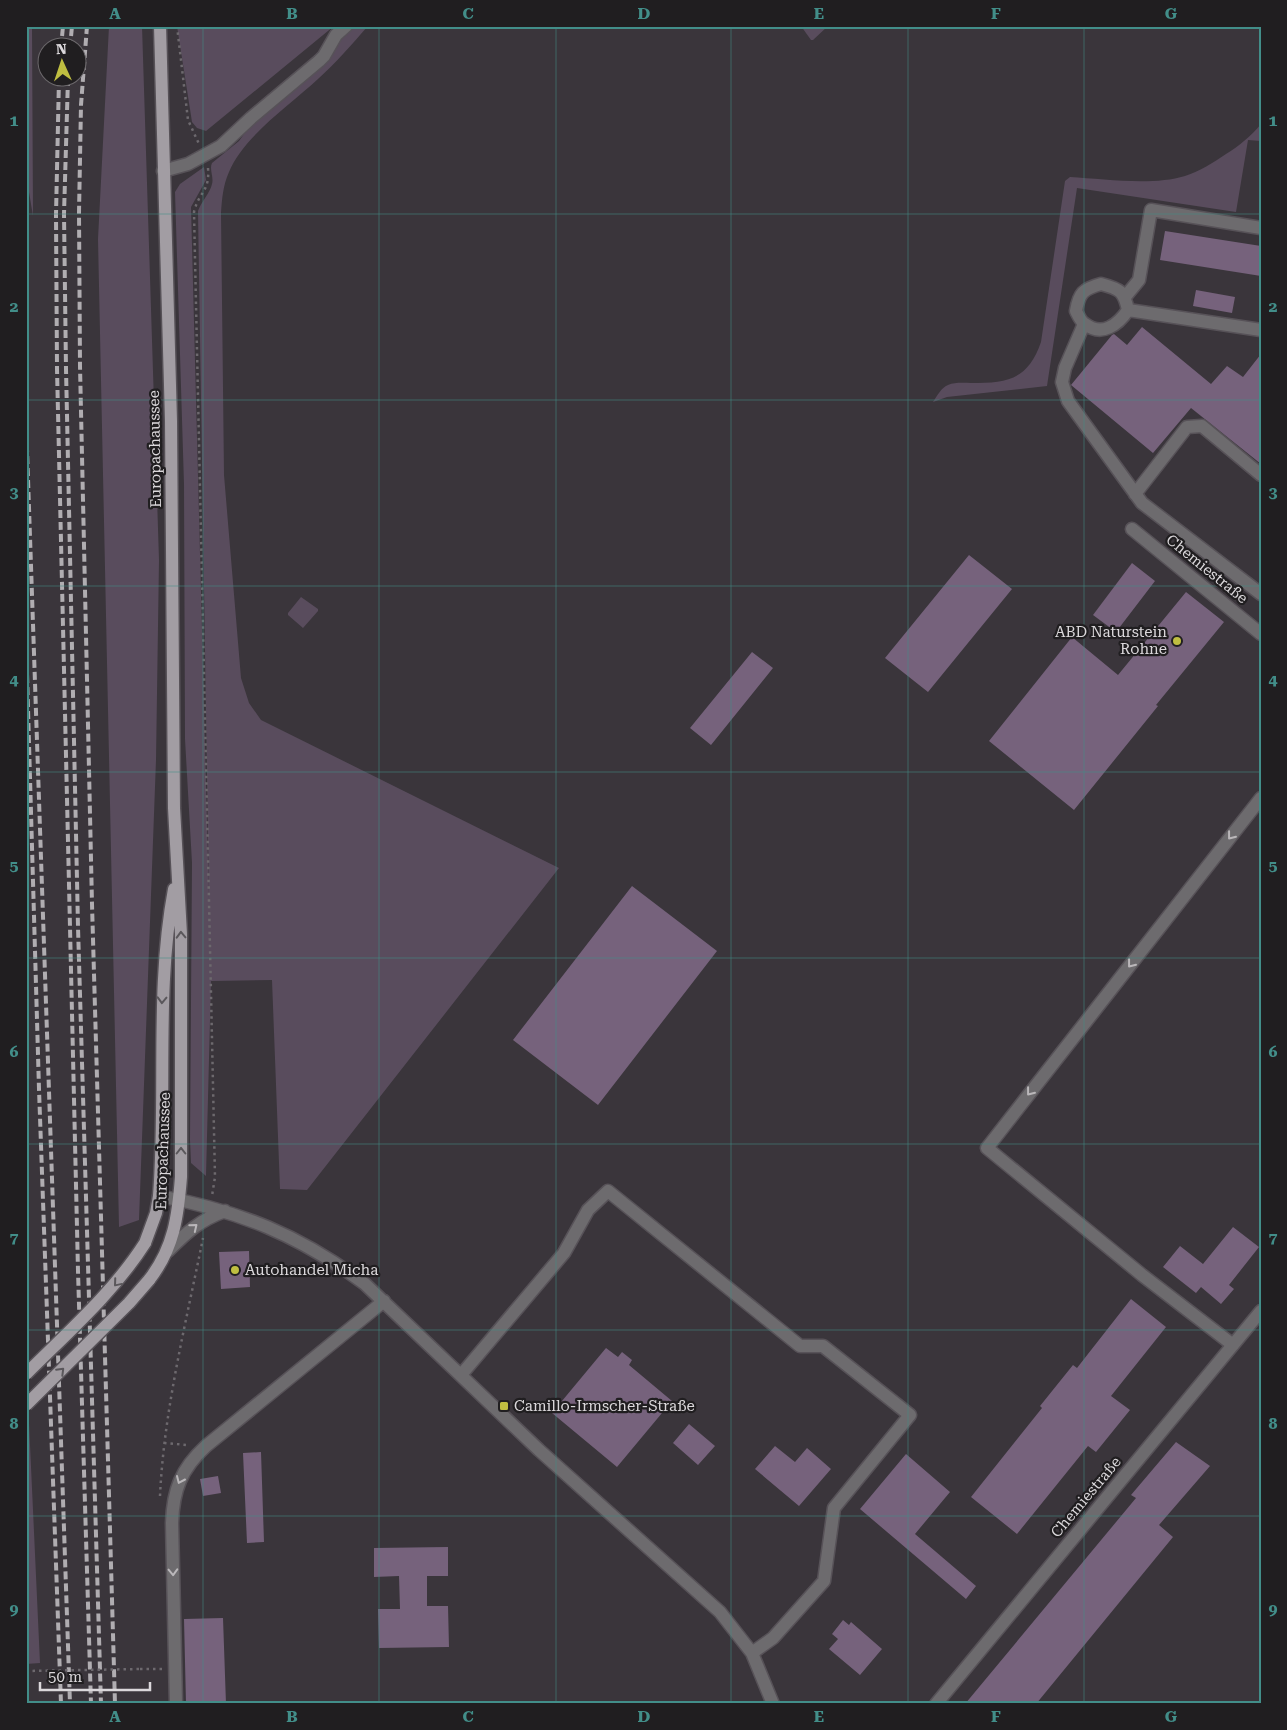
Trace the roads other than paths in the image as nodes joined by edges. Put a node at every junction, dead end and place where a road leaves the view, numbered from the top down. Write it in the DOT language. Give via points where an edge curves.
graph roads {
  1 [pos="160,26"];
  2 [pos="346,26"];
  3 [pos="163,171"];
  4 [pos="1261,228"];
  5 [pos="1126,297"];
  6 [pos="1128,310"];
  7 [pos="1084,324"];
  8 [pos="1261,330"];
  9 [pos="1261,475"];
  10 [pos="1135,494"];
  11 [pos="1132,529"];
  12 [pos="1261,594"];
  13 [pos="1261,634"];
  14 [pos="1261,798"];
  15 [pos="177,871"];
  16 [pos="159,1196"];
  17 [pos="180,1200"];
  18 [pos="209,1212"];
  19 [pos="168,1251"];
  20 [pos="384,1301"];
  21 [pos="1261,1311"];
  22 [pos="1233,1345"];
  23 [pos="26,1374"];
  24 [pos="461,1375"];
  25 [pos="26,1405"];
  26 [pos="752,1653"];
  27 [pos="176,1704"];
  28 [pos="773,1704"];
  29 [pos="936,1704"];
  1 -- 3 [label="main road, Europachaussee"];
  2 -- 3 [label="street" via="336,34 319,61 221,146 188,164"];
  3 -- 15 [label="main road, Europachaussee" via="171,421"];
  4 -- 5 [label="street" via="1151,210 1139,280"];
  5 -- 6 [label="street"];
  5 -- 7 [label="street" via="1117,288 1101,284 1087,288 1078,298 1076,311"];
  6 -- 7 [label="street" via="1113,327 1097,329"];
  6 -- 8 [label="street"];
  7 -- 10 [label="street" via="1062,382 1068,401"];
  9 -- 10 [label="street" via="1202,426 1187,426"];
  10 -- 12 [label="street" via="1142,503"];
  11 -- 13 [label="street, Chemiestraße"];
  14 -- 22 [label="street, one-way" via="987,1148"];
  15 -- 16 [label="main road, Europachaussee, one-way" via="169,912 163,983"];
  17 -- 15 [label="main road, Europachaussee, one-way" via="181,934"];
  16 -- 17 [label="street"];
  16 -- 23 [label="main road, Europachaussee, one-way, bridge" via="144,1243 124,1274"];
  17 -- 18 [label="street"];
  17 -- 19 [label="main road, Europachaussee"];
  19 -- 18 [label="street, one-way"];
  18 -- 20 [label="street" via="225,1211 291,1237 345,1269"];
  25 -- 19 [label="main road, Europachaussee, one-way, bridge" via="129,1303"];
  20 -- 24 [label="street"];
  20 -- 27 [label="street, one-way" via="206,1446 182,1474 172,1508"];
  21 -- 22 [label="street, Chemiestraße"];
  22 -- 29 [label="street, Chemiestraße"];
  24 -- 26 [label="street" via="539,1450 720,1612"];
  24 -- 26 [label="street" via="564,1253 588,1210 608,1191 800,1346 823,1346 910,1415 834,1508 824,1581 773,1638"];
  26 -- 28 [label="street"];
}
